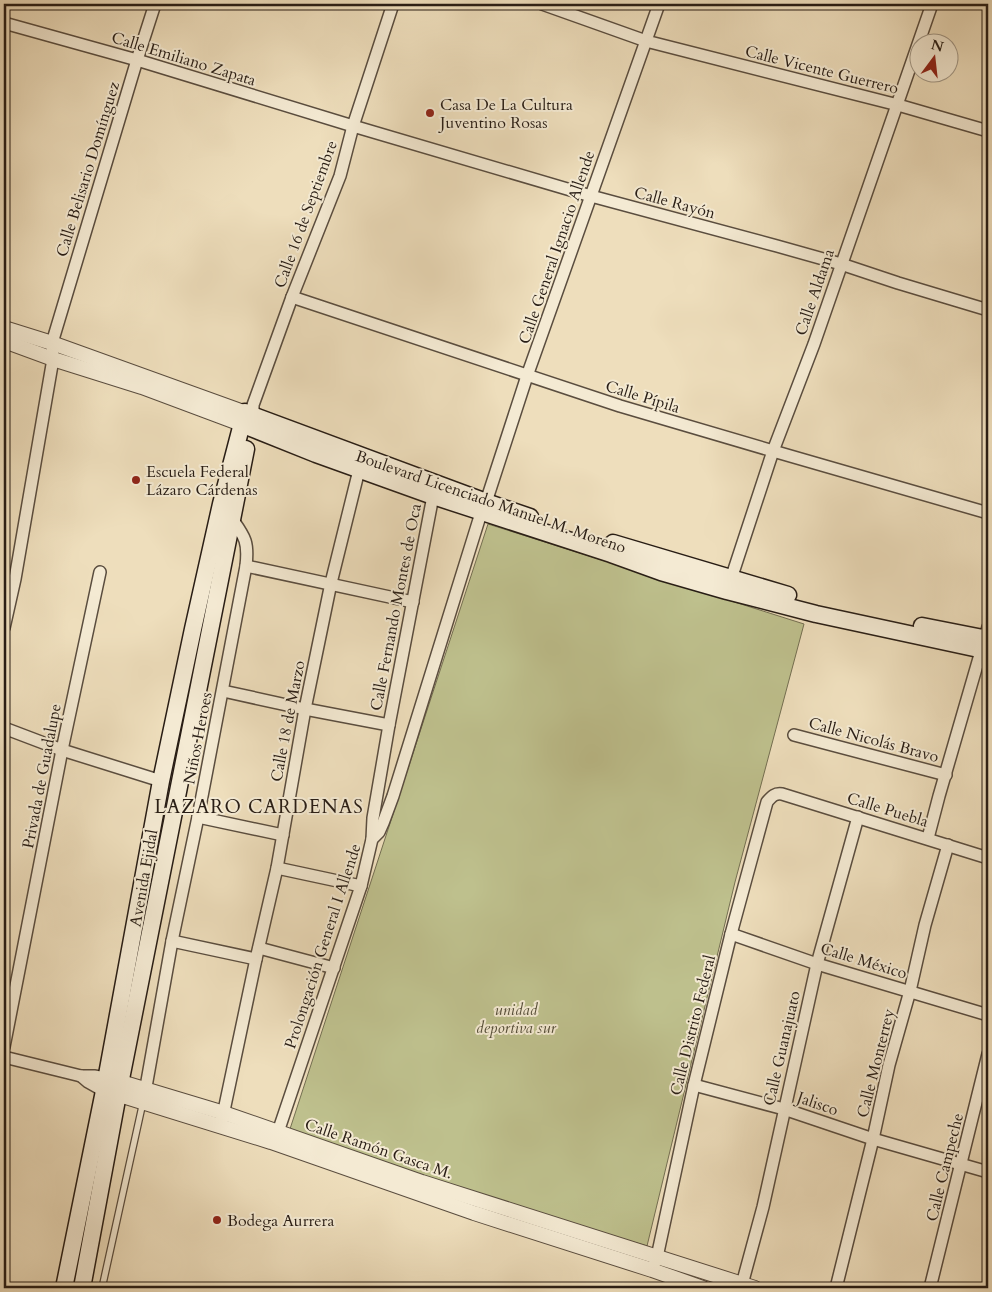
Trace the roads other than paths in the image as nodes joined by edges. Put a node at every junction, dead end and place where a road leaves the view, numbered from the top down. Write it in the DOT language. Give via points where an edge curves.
graph roads {
  1 [pos="155,4"];
  2 [pos="393,4"];
  3 [pos="542,4"];
  4 [pos="659,4"];
  5 [pos="932,4"];
  6 [pos="4,23"];
  7 [pos="646,41"];
  8 [pos="137,60"];
  9 [pos="898,105"];
  10 [pos="354,126"];
  11 [pos="988,131"];
  12 [pos="591,196"];
  13 [pos="841,264"];
  14 [pos="292,297"];
  15 [pos="988,310"];
  16 [pos="4,328"];
  17 [pos="4,341"];
  18 [pos="52,343"];
  19 [pos="53,359"];
  20 [pos="527,376"];
  21 [pos="164,389"];
  22 [pos="249,416"];
  23 [pos="773,451"];
  24 [pos="359,470"];
  25 [pos="433,496"];
  26 [pos="221,504"];
  27 [pos="484,508"];
  28 [pos="988,513"];
  29 [pos="232,519"];
  30 [pos="246,566"];
  31 [pos="100,572"];
  32 [pos="4,575"];
  33 [pos="15,579"];
  34 [pos="331,584"];
  35 [pos="728,585"];
  36 [pos="413,602"];
  37 [pos="4,628"];
  38 [pos="986,641"];
  39 [pos="223,691"];
  40 [pos="305,709"];
  41 [pos="388,725"];
  42 [pos="4,728"];
  43 [pos="794,735"];
  44 [pos="62,750"];
  45 [pos="946,775"];
  46 [pos="161,781"];
  47 [pos="777,793"];
  48 [pos="198,817"];
  49 [pos="858,817"];
  50 [pos="283,835"];
  51 [pos="928,838"];
  52 [pos="372,840"];
  53 [pos="948,845"];
  54 [pos="988,858"];
  55 [pos="277,868"];
  56 [pos="361,886"];
  57 [pos="731,934"];
  58 [pos="172,941"];
  59 [pos="258,954"];
  60 [pos="818,964"];
  61 [pos="334,968"];
  62 [pos="910,991"];
  63 [pos="988,1015"];
  64 [pos="4,1047"];
  65 [pos="988,1054"];
  66 [pos="4,1057"];
  67 [pos="694,1085"];
  68 [pos="112,1086"];
  69 [pos="144,1096"];
  70 [pos="784,1109"];
  71 [pos="222,1120"];
  72 [pos="274,1137"];
  73 [pos="873,1139"];
  74 [pos="962,1164"];
  75 [pos="988,1172"];
  76 [pos="419,1188"];
  77 [pos="575,1230"];
  78 [pos="571,1245"];
  79 [pos="658,1262"];
  80 [pos="87,1287"];
  81 [pos="746,1287"];
  82 [pos="64,1288"];
  83 [pos="102,1288"];
  84 [pos="703,1288"];
  85 [pos="836,1288"];
  86 [pos="930,1288"];
  1 -- 8 [label="street, Calle Belisario Domínguez"];
  2 -- 10 [label="street, Calle 16 de Septiembre"];
  3 -- 7 [label="street, Calle Vicente Guerrero"];
  4 -- 7 [label="street, Calle General Ignacio Allende"];
  5 -- 9 [label="street, Calle Aldama"];
  6 -- 8 [label="street, Calle Emiliano Zapata"];
  7 -- 9 [label="street, Calle Vicente Guerrero"];
  7 -- 12 [label="street, Calle General Ignacio Allende"];
  8 -- 10 [label="street, Calle Emiliano Zapata"];
  8 -- 18 [label="street, Calle Belisario Domínguez"];
  9 -- 11 [label="street, Calle Vicente Guerrero"];
  9 -- 13 [label="street, Calle Aldama"];
  10 -- 12 [label="street, Calle Rayón"];
  10 -- 14 [label="street, Calle 16 de Septiembre" via="340,176"];
  12 -- 13 [label="street, Calle Rayón"];
  12 -- 20 [label="street, Calle General Ignacio Allende"];
  13 -- 15 [label="street, Calle Rayón"];
  13 -- 23 [label="street, Calle Aldama"];
  14 -- 20 [label="street, Calle Pípila"];
  14 -- 22 [label="street, Calle 16 de Septiembre"];
  16 -- 18 [label="street, Boulevard Licenciado Manuel M. Moreno"];
  17 -- 19 [label="street, Boulevard Licenciado Manuel M. Moreno"];
  18 -- 19 [label="street"];
  18 -- 21 [label="street, Boulevard Licenciado Manuel M. Moreno"];
  19 -- 21 [label="street, Boulevard Licenciado Manuel M. Moreno" via="142,387"];
  19 -- 33 [label="street"];
  20 -- 23 [label="street, Calle Pípila"];
  20 -- 27 [label="street, Calle General Ignacio Allende"];
  21 -- 22 [label="street, Boulevard Licenciado Manuel M. Moreno"];
  22 -- 24 [label="main road, Boulevard Licenciado Manuel M. Moreno"];
  22 -- 26 [label="main road, Avenida Ejidal"];
  22 -- 27 [label="main road, Boulevard Licenciado Manuel M. Moreno"];
  22 -- 29 [label="main road, Avenida Ejidal"];
  23 -- 28 [label="street, Calle Pípila"];
  23 -- 35 [label="street, Calle Aldama"];
  24 -- 25 [label="main road, Boulevard Licenciado Manuel M. Moreno"];
  24 -- 34 [label="street, Calle 18 de Marzo"];
  25 -- 27 [label="main road, Boulevard Licenciado Manuel M. Moreno"];
  25 -- 36 [label="street, Calle Fernando Montes de Oca"];
  26 -- 29 [label="street, Niños Heroes"];
  26 -- 46 [label="main road, Avenida Ejidal"];
  27 -- 35 [label="main road, Boulevard Licenciado Manuel M. Moreno" via="642,553"];
  27 -- 52 [label="street, Prolongación General I Allende" via="393,796 383,823"];
  29 -- 30 [label="street, Niños Heroes" via="246,541"];
  29 -- 68 [label="main road, Avenida Ejidal"];
  30 -- 34 [label="street"];
  30 -- 39 [label="street, Niños Heroes"];
  31 -- 44 [label="street, Privada de Guadalupe"];
  32 -- 33 [label="street"];
  33 -- 37 [label="street"];
  34 -- 36 [label="street"];
  34 -- 40 [label="street, Calle 18 de Marzo"];
  35 -- 38 [label="main road, Boulevard Licenciado Manuel M. Moreno" via="776,592"];
  36 -- 41 [label="street, Calle Fernando Montes de Oca"];
  38 -- 45 [label="street, Calle Nicolás Bravo"];
  39 -- 40 [label="street"];
  39 -- 48 [label="street, Niños Heroes"];
  40 -- 41 [label="street"];
  40 -- 50 [label="street, Calle 18 de Marzo"];
  41 -- 52 [label="street, Calle Fernando Montes de Oca"];
  42 -- 44 [label="street"];
  43 -- 45 [label="street, Calle Nicolás Bravo"];
  44 -- 46 [label="street"];
  44 -- 64 [label="street, Privada de Guadalupe"];
  45 -- 51 [label="street, Calle Nicolás Bravo"];
  46 -- 68 [label="main road, Avenida Ejidal"];
  47 -- 49 [label="street, Calle Puebla"];
  47 -- 57 [label="street, Calle Distrito Federal" via="767,802"];
  48 -- 50 [label="street"];
  48 -- 58 [label="street, Niños Heroes"];
  49 -- 51 [label="street, Calle Puebla"];
  49 -- 60 [label="street, Calle Guanajuato"];
  50 -- 55 [label="street, Calle 18 de Marzo"];
  51 -- 53 [label="street, Calle Puebla"];
  52 -- 56 [label="street, Prolongación General I Allende"];
  53 -- 54 [label="street, Calle Puebla"];
  53 -- 62 [label="street, Calle Monterrey"];
  55 -- 56 [label="street"];
  55 -- 59 [label="street, Calle 18 de Marzo"];
  56 -- 61 [label="street, Prolongación General I Allende"];
  57 -- 60 [label="street, Calle México"];
  57 -- 67 [label="street, Calle Distrito Federal"];
  58 -- 59 [label="street"];
  58 -- 69 [label="street, Niños Heroes"];
  59 -- 61 [label="street"];
  59 -- 71 [label="street, Calle 18 de Marzo"];
  60 -- 62 [label="street, Calle México"];
  60 -- 70 [label="street, Calle Guanajuato"];
  61 -- 72 [label="street, Prolongación General I Allende"];
  62 -- 63 [label="street, Calle México"];
  62 -- 73 [label="street, Calle Monterrey"];
  65 -- 74 [label="street, Calle Campeche"];
  66 -- 68 [label="street, Calle Ramón Gasca M." via="81,1076 94,1076"];
  67 -- 70 [label="street, Jalisco"];
  67 -- 79 [label="street, Calle Distrito Federal"];
  68 -- 69 [label="street, Calle Ramón Gasca M."];
  68 -- 80 [label="main road, Avenida Ejidal"];
  68 -- 82 [label="main road, Avenida Ejidal"];
  69 -- 71 [label="street, Calle Ramón Gasca M."];
  69 -- 83 [label="lane"];
  70 -- 73 [label="street, Jalisco"];
  70 -- 81 [label="street, Calle Guanajuato"];
  71 -- 72 [label="street, Calle Ramón Gasca M."];
  72 -- 76 [label="street, Calle Ramón Gasca M."];
  73 -- 74 [label="street, Jalisco"];
  73 -- 85 [label="street, Calle Monterrey"];
  74 -- 75 [label="street, Jalisco"];
  74 -- 86 [label="street, Calle Campeche"];
  76 -- 77 [label="street, Calle Ramón Gasca M."];
  76 -- 78 [label="street, Calle Ramón Gasca M." via="474,1214"];
  77 -- 78 [label="street"];
  77 -- 79 [label="street, Calle Ramón Gasca M."];
  78 -- 79 [label="street, Calle Ramón Gasca M."];
  79 -- 81 [label="street"];
  79 -- 84 [label="street"];
}
